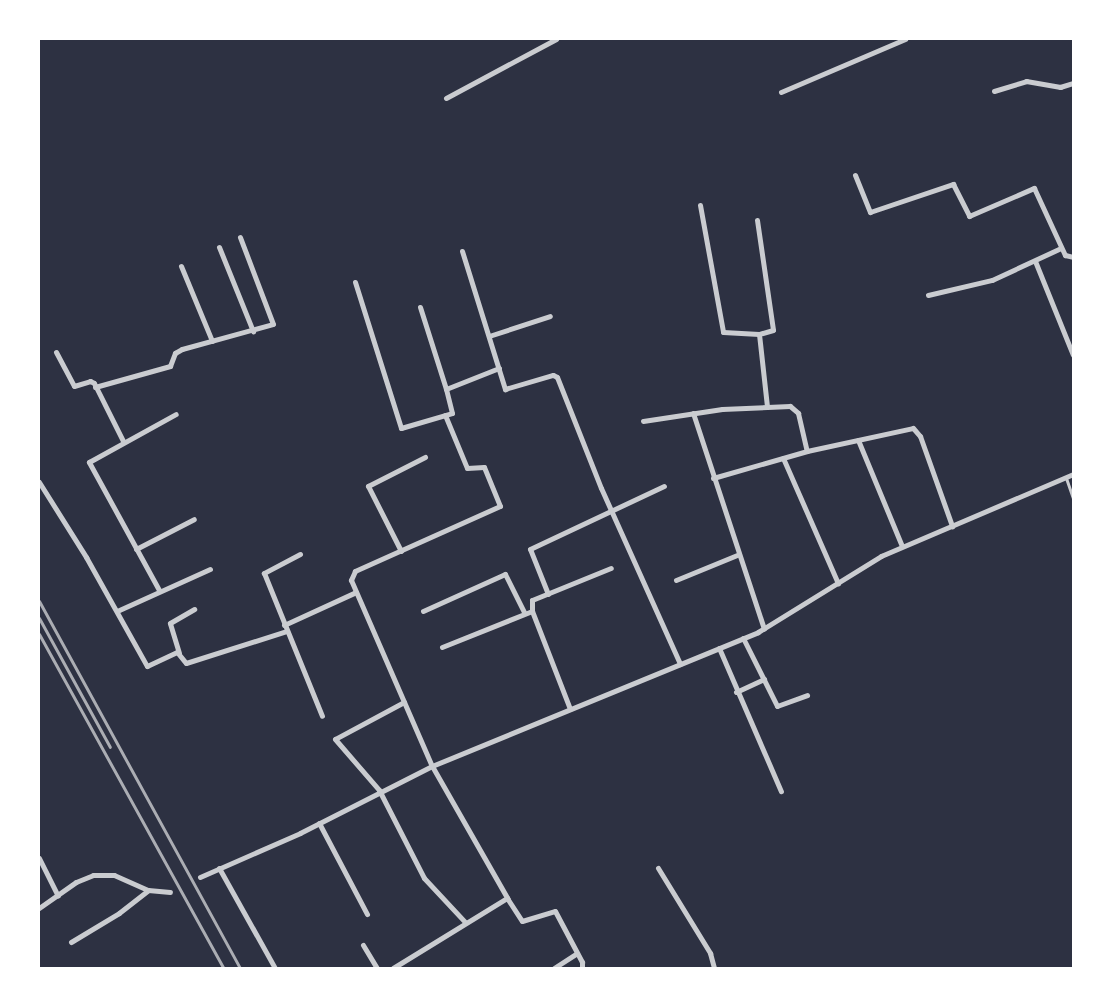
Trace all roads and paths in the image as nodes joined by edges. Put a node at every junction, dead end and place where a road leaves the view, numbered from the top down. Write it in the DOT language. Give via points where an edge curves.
graph roads {
  1 [pos="556,39"];
  2 [pos="905,39"];
  3 [pos="1073,83"];
  4 [pos="994,91"];
  5 [pos="781,92"];
  6 [pos="446,98"];
  7 [pos="855,176"];
  8 [pos="700,205"];
  9 [pos="757,220"];
  10 [pos="240,237"];
  11 [pos="218,247"];
  12 [pos="1061,248"];
  13 [pos="462,251"];
  14 [pos="1073,257"];
  15 [pos="1035,261"];
  16 [pos="181,266"];
  17 [pos="355,282"];
  18 [pos="928,295"];
  19 [pos="420,307"];
  20 [pos="550,316"];
  21 [pos="253,331"];
  22 [pos="759,334"];
  23 [pos="489,336"];
  24 [pos="212,341"];
  25 [pos="56,352"];
  26 [pos="1073,355"];
  27 [pos="499,368"];
  28 [pos="96,387"];
  29 [pos="446,388"];
  30 [pos="767,407"];
  31 [pos="693,412"];
  32 [pos="176,414"];
  33 [pos="445,415"];
  34 [pos="643,421"];
  35 [pos="858,440"];
  36 [pos="123,441"];
  37 [pos="807,451"];
  38 [pos="425,457"];
  39 [pos="783,458"];
  40 [pos="1073,474"];
  41 [pos="713,478"];
  42 [pos="1066,478"];
  43 [pos="39,482"];
  44 [pos="664,486"];
  45 [pos="1073,498"];
  46 [pos="611,510"];
  47 [pos="194,519"];
  48 [pos="952,526"];
  49 [pos="902,546"];
  50 [pos="136,549"];
  51 [pos="401,551"];
  52 [pos="300,554"];
  53 [pos="737,555"];
  54 [pos="611,568"];
  55 [pos="210,569"];
  56 [pos="676,580"];
  57 [pos="838,583"];
  58 [pos="159,590"];
  59 [pos="356,592"];
  60 [pos="548,594"];
  61 [pos="194,609"];
  62 [pos="117,611"];
  63 [pos="423,611"];
  64 [pos="532,611"];
  65 [pos="524,612"];
  66 [pos="284,625"];
  67 [pos="764,629"];
  68 [pos="287,632"];
  69 [pos="743,638"];
  70 [pos="442,647"];
  71 [pos="719,648"];
  72 [pos="179,653"];
  73 [pos="680,664"];
  74 [pos="764,679"];
  75 [pos="736,692"];
  76 [pos="807,695"];
  77 [pos="404,702"];
  78 [pos="570,709"];
  79 [pos="322,716"];
  80 [pos="432,766"];
  81 [pos="379,790"];
  82 [pos="781,791"];
  83 [pos="319,823"];
  84 [pos="39,858"];
  85 [pos="219,868"];
  86 [pos="658,868"];
  87 [pos="200,877"];
  88 [pos="148,890"];
  89 [pos="170,892"];
  90 [pos="58,896"];
  91 [pos="508,899"];
  92 [pos="39,908"];
  93 [pos="367,914"];
  94 [pos="465,922"];
  95 [pos="71,942"];
  96 [pos="363,945"];
  97 [pos="577,953"];
  98 [pos="275,968"];
  99 [pos="377,968"];
  100 [pos="393,968"];
  101 [pos="554,968"];
  102 [pos="582,968"];
  103 [pos="714,968"];
  1 -- 6 [label="street"];
  2 -- 5 [label="street"];
  3 -- 4 [label="street" via="1060,87 1026,81"];
  7 -- 12 [label="street" via="870,212 952,184 970,216 1034,188"];
  8 -- 22 [label="street" via="723,333"];
  9 -- 22 [label="street" via="773,329"];
  10 -- 21 [label="street" via="274,322"];
  11 -- 21 [label="street"];
  12 -- 14 [label="street" via="1067,258"];
  12 -- 15 [label="street"];
  13 -- 23 [label="street"];
  15 -- 18 [label="street" via="992,280"];
  15 -- 26 [label="street"];
  16 -- 24 [label="street"];
  17 -- 33 [label="street" via="400,427"];
  19 -- 29 [label="street"];
  20 -- 23 [label="street"];
  21 -- 24 [label="street"];
  22 -- 30 [label="street"];
  23 -- 27 [label="street"];
  24 -- 28 [label="street" via="178,351 170,366"];
  25 -- 28 [label="street" via="74,386 91,381"];
  27 -- 29 [label="street"];
  27 -- 46 [label="street" via="506,390 553,375 557,377"];
  28 -- 36 [label="street"];
  29 -- 33 [label="street" via="453,410"];
  30 -- 31 [label="street"];
  30 -- 37 [label="street" via="794,407"];
  31 -- 34 [label="street"];
  31 -- 41 [label="street"];
  32 -- 36 [label="street"];
  33 -- 51 [label="street" via="468,468 484,467 500,506"];
  35 -- 37 [label="street"];
  35 -- 48 [label="street" via="908,428 917,431"];
  35 -- 49 [label="street"];
  36 -- 50 [label="street" via="88,462"];
  37 -- 39 [label="street"];
  38 -- 51 [label="street" via="368,486"];
  39 -- 41 [label="street"];
  39 -- 57 [label="street"];
  40 -- 42 [label="street"];
  41 -- 53 [label="street"];
  42 -- 45 [label="lane"];
  42 -- 48 [label="street"];
  43 -- 62 [label="street"];
  44 -- 46 [label="street"];
  46 -- 60 [label="street" via="530,549"];
  46 -- 73 [label="street"];
  47 -- 50 [label="street"];
  48 -- 49 [label="street"];
  49 -- 57 [label="street"];
  50 -- 58 [label="street"];
  51 -- 59 [label="street" via="356,571 351,577"];
  52 -- 66 [label="street" via="264,573"];
  53 -- 56 [label="street"];
  53 -- 67 [label="street"];
  54 -- 60 [label="street"];
  55 -- 58 [label="street"];
  57 -- 67 [label="street"];
  58 -- 62 [label="street"];
  59 -- 66 [label="street"];
  59 -- 77 [label="street"];
  60 -- 64 [label="street" via="531,601"];
  61 -- 72 [label="street" via="170,623"];
  62 -- 72 [label="street" via="147,666"];
  63 -- 65 [label="street" via="505,574"];
  64 -- 65 [label="street"];
  64 -- 78 [label="street"];
  65 -- 70 [label="street"];
  66 -- 68 [label="street"];
  67 -- 69 [label="street"];
  68 -- 72 [label="street" via="186,664"];
  68 -- 79 [label="street"];
  69 -- 71 [label="street"];
  69 -- 74 [label="street"];
  71 -- 73 [label="street"];
  71 -- 75 [label="street"];
  73 -- 78 [label="street"];
  74 -- 75 [label="street"];
  74 -- 76 [label="street" via="778,707"];
  75 -- 82 [label="street"];
  77 -- 80 [label="street"];
  77 -- 81 [label="street" via="334,739"];
  78 -- 80 [label="street"];
  80 -- 81 [label="street"];
  80 -- 91 [label="street"];
  81 -- 83 [label="street"];
  81 -- 94 [label="street" via="421,873"];
  83 -- 85 [label="street"];
  83 -- 93 [label="street"];
  84 -- 90 [label="street"];
  85 -- 87 [label="street"];
  85 -- 98 [label="street"];
  86 -- 103 [label="street" via="710,953"];
  88 -- 89 [label="street"];
  88 -- 90 [label="street" via="114,874 93,875"];
  88 -- 95 [label="street" via="119,913"];
  90 -- 92 [label="street"];
  91 -- 94 [label="street"];
  91 -- 97 [label="street" via="522,921 555,911"];
  94 -- 100 [label="street"];
  96 -- 99 [label="street"];
  97 -- 101 [label="street"];
  97 -- 102 [label="street"];
}
